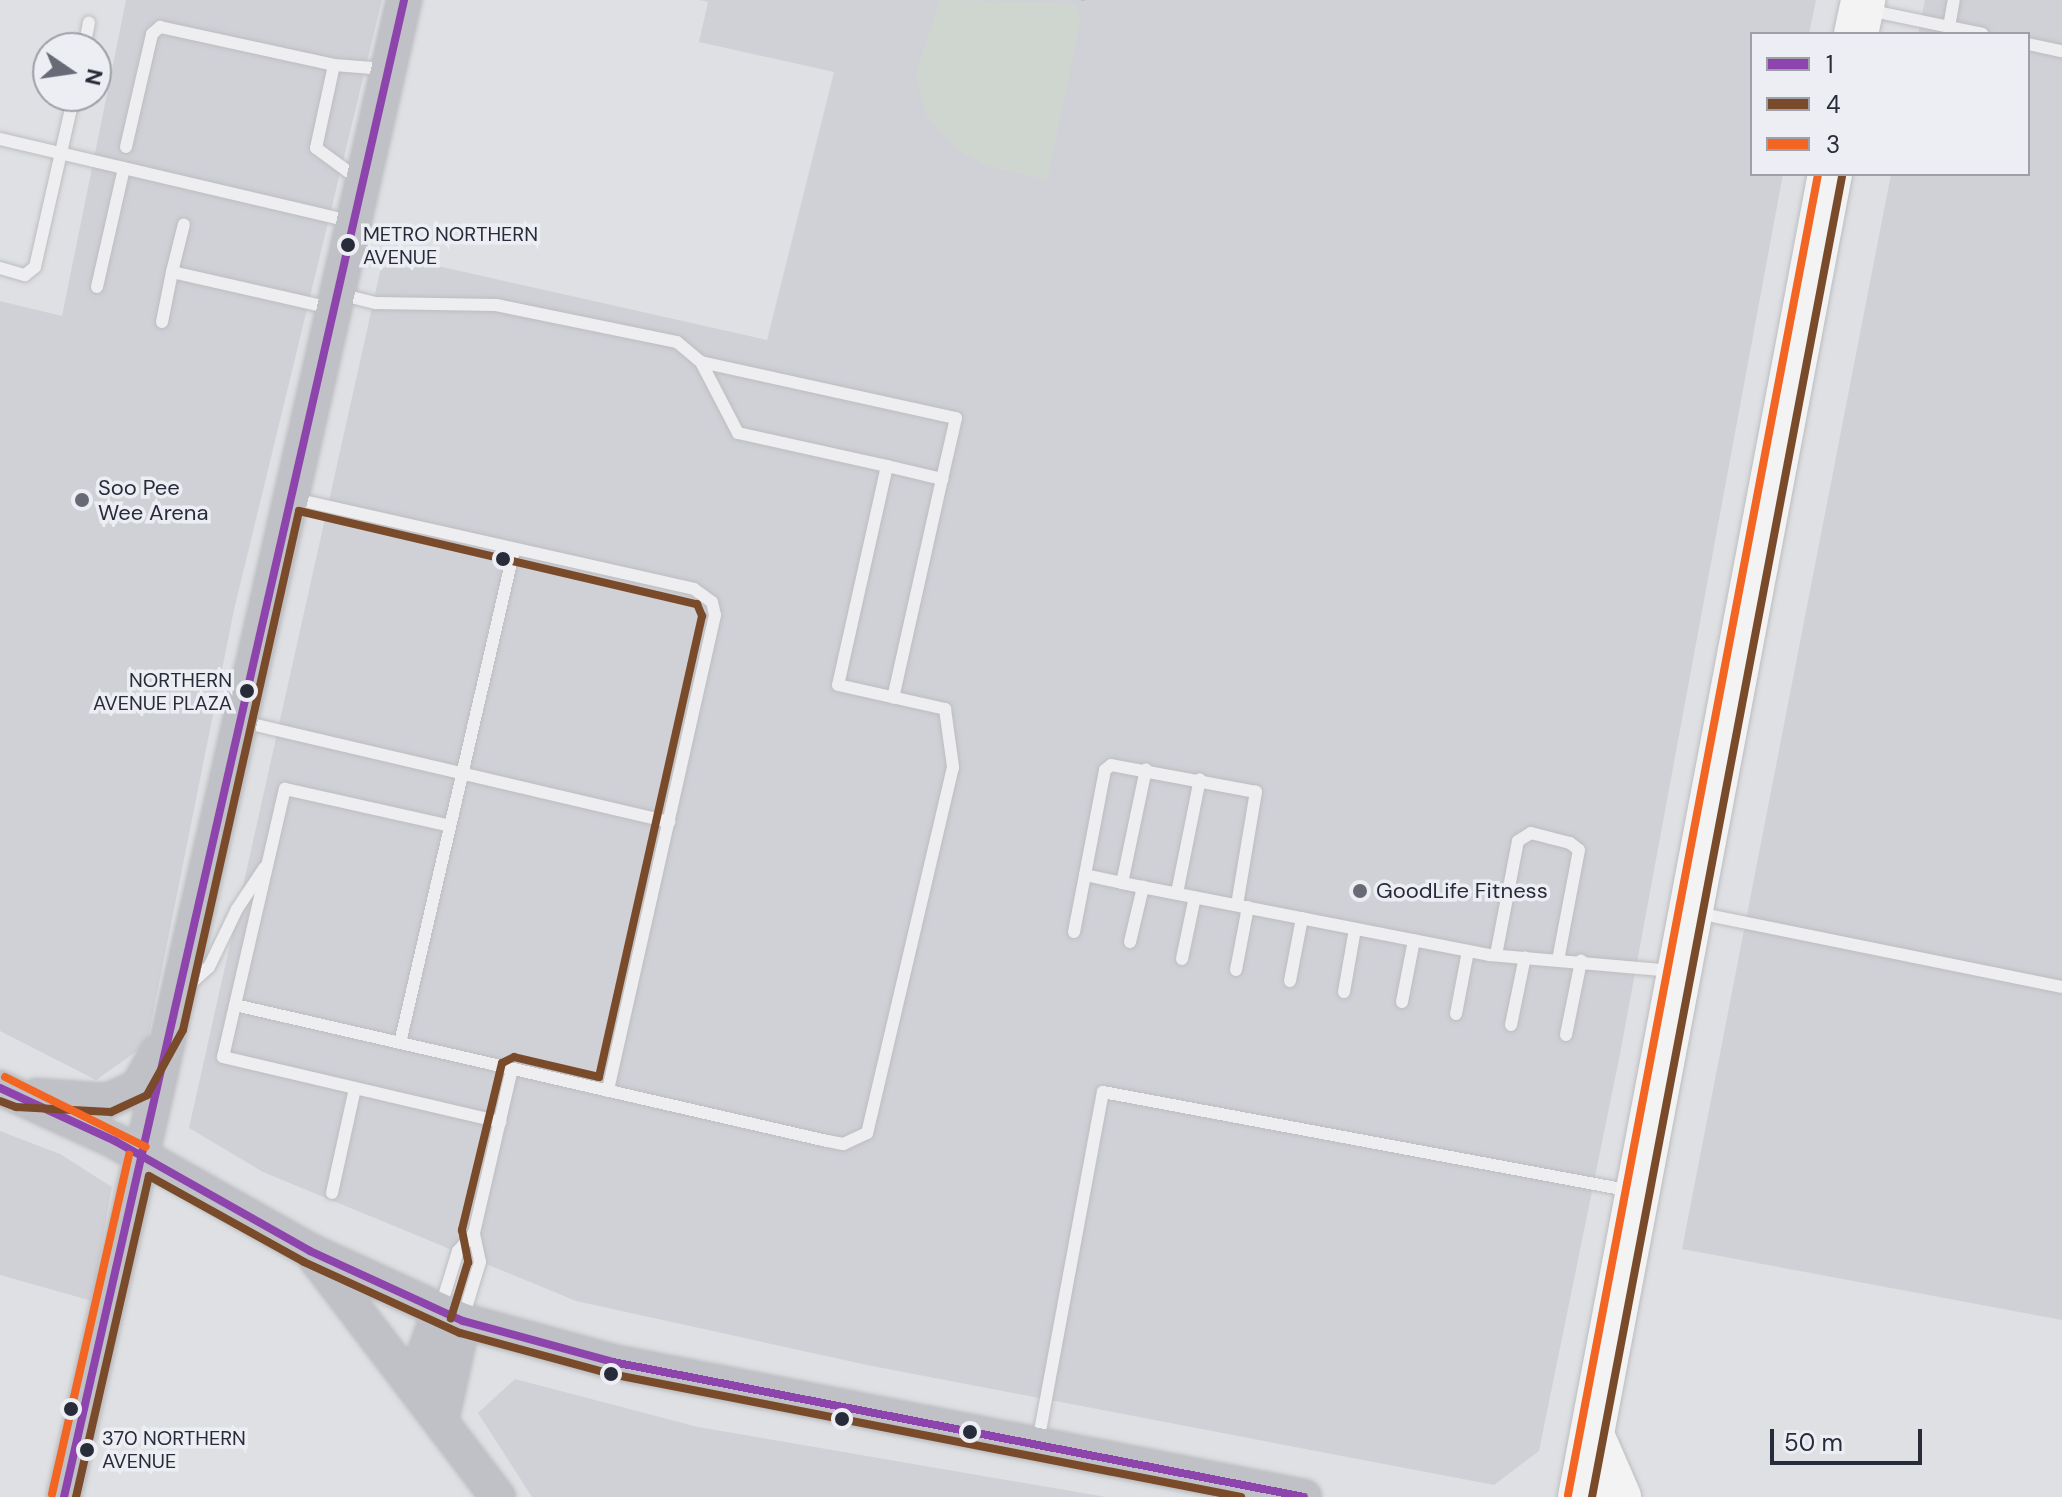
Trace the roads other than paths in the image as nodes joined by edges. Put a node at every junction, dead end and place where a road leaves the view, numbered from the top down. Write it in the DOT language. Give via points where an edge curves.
graph roads {
  1 [pos="404,0"];
  2 [pos="1954,0"];
  3 [pos="1860,14"];
  4 [pos="89,22"];
  5 [pos="1949,27"];
  6 [pos="87,32"];
  7 [pos="1973,32"];
  8 [pos="2030,44"];
  9 [pos="2061,46"];
  10 [pos="334,65"];
  11 [pos="388,69"];
  12 [pos="71,112"];
  13 [pos="0,139"];
  14 [pos="126,147"];
  15 [pos="62,154"];
  16 [pos="124,168"];
  17 [pos="1830,176"];
  18 [pos="362,182"];
  19 [pos="353,222"];
  20 [pos="184,224"];
  21 [pos="0,268"];
  22 [pos="172,272"];
  23 [pos="97,287"];
  24 [pos="335,301"];
  25 [pos="162,322"];
  26 [pos="701,362"];
  27 [pos="887,466"];
  28 [pos="942,479"];
  29 [pos="290,497"];
  30 [pos="514,550"];
  31 [pos="893,698"];
  32 [pos="239,721"];
  33 [pos="1146,769"];
  34 [pos="462,776"];
  35 [pos="1200,779"];
  36 [pos="669,822"];
  37 [pos="450,826"];
  38 [pos="267,864"];
  39 [pos="1085,875"];
  40 [pos="1122,883"];
  41 [pos="1143,887"];
  42 [pos="1177,893"];
  43 [pos="1195,897"];
  44 [pos="1242,906"];
  45 [pos="1691,912"];
  46 [pos="1302,918"];
  47 [pos="1355,929"];
  48 [pos="1074,932"];
  49 [pos="1414,940"];
  50 [pos="1130,942"];
  51 [pos="1468,951"];
  52 [pos="1496,955"];
  53 [pos="1525,957"];
  54 [pos="1182,959"];
  55 [pos="1558,960"];
  56 [pos="1581,961"];
  57 [pos="1236,970"];
  58 [pos="1679,973"];
  59 [pos="1290,981"];
  60 [pos="2062,987"];
  61 [pos="1344,992"];
  62 [pos="1402,1002"];
  63 [pos="235,1005"];
  64 [pos="175,1009"];
  65 [pos="1456,1014"];
  66 [pos="1511,1025"];
  67 [pos="1566,1035"];
  68 [pos="400,1043"];
  69 [pos="512,1069"];
  70 [pos="355,1088"];
  71 [pos="608,1091"];
  72 [pos="8,1092"];
  73 [pos="500,1122"];
  74 [pos="141,1158"];
  75 [pos="332,1193"];
  76 [pos="1638,1193"];
  77 [pos="474,1233"];
  78 [pos="310,1251"];
  79 [pos="451,1316"];
  80 [pos="420,1390"];
  81 [pos="442,1417"];
  82 [pos="1592,1435"];
  83 [pos="1037,1445"];
  84 [pos="64,1497"];
  85 [pos="498,1497"];
  86 [pos="1304,1497"];
  87 [pos="1580,1497"];
  88 [pos="1619,1497"];
  1 -- 11 [label="main road"];
  2 -- 5 [label="lane"];
  3 -- 5 [label="lane"];
  4 -- 6 [label="lane"];
  5 -- 7 [label="lane"];
  8 -- 9 [label="lane"];
  10 -- 11 [label="lane"];
  10 -- 14 [label="lane" via="160,27 152,34"];
  10 -- 18 [label="lane" via="316,148"];
  11 -- 18 [label="main road"];
  12 -- 15 [label="lane"];
  13 -- 15 [label="lane"];
  15 -- 16 [label="lane"];
  15 -- 21 [label="lane" via="35,267 25,275"];
  16 -- 19 [label="lane"];
  16 -- 23 [label="lane"];
  17 -- 45 [label="highway"];
  18 -- 19 [label="main road"];
  19 -- 24 [label="main road"];
  20 -- 22 [label="lane"];
  22 -- 24 [label="lane"];
  22 -- 25 [label="lane"];
  24 -- 26 [label="lane" via="496,305 677,342"];
  24 -- 29 [label="main road"];
  26 -- 27 [label="lane" via="738,433"];
  26 -- 28 [label="lane" via="956,418"];
  27 -- 28 [label="lane"];
  27 -- 31 [label="lane" via="838,685"];
  28 -- 31 [label="lane"];
  29 -- 30 [label="lane"];
  29 -- 32 [label="main road"];
  30 -- 34 [label="lane"];
  30 -- 36 [label="lane" via="694,589 712,602 715,615"];
  31 -- 71 [label="lane" via="945,709 953,767 867,1133 843,1144"];
  32 -- 34 [label="lane"];
  32 -- 64 [label="main road"];
  33 -- 35 [label="lane"];
  33 -- 39 [label="lane" via="1114,763 1105,770"];
  33 -- 40 [label="lane"];
  34 -- 36 [label="lane"];
  34 -- 37 [label="lane"];
  35 -- 42 [label="lane"];
  35 -- 44 [label="lane" via="1256,792"];
  36 -- 71 [label="lane"];
  37 -- 38 [label="lane" via="285,789"];
  37 -- 68 [label="lane"];
  38 -- 63 [label="lane"];
  38 -- 64 [label="lane" via="237,909 209,967"];
  39 -- 40 [label="lane"];
  39 -- 48 [label="lane"];
  40 -- 41 [label="lane"];
  41 -- 42 [label="lane"];
  41 -- 50 [label="lane"];
  42 -- 43 [label="lane"];
  43 -- 44 [label="lane"];
  43 -- 54 [label="lane"];
  44 -- 46 [label="lane"];
  44 -- 57 [label="lane"];
  45 -- 58 [label="highway"];
  45 -- 60 [label="lane"];
  46 -- 47 [label="lane"];
  46 -- 59 [label="lane"];
  47 -- 49 [label="lane"];
  47 -- 61 [label="lane"];
  49 -- 51 [label="lane"];
  49 -- 62 [label="lane"];
  51 -- 52 [label="lane"];
  51 -- 65 [label="lane"];
  52 -- 53 [label="lane"];
  52 -- 55 [label="lane" via="1518,841 1531,833 1579,850"];
  53 -- 55 [label="lane"];
  53 -- 66 [label="lane"];
  55 -- 56 [label="lane"];
  56 -- 58 [label="lane"];
  56 -- 67 [label="lane"];
  58 -- 76 [label="highway"];
  63 -- 68 [label="lane"];
  63 -- 70 [label="lane" via="223,1057"];
  64 -- 72 [label="main road" via="138,1087 107,1101"];
  64 -- 74 [label="main road"];
  68 -- 69 [label="lane"];
  69 -- 71 [label="lane"];
  69 -- 73 [label="lane"];
  70 -- 73 [label="lane"];
  70 -- 75 [label="lane"];
  72 -- 74 [label="main road"];
  73 -- 77 [label="lane"];
  74 -- 78 [label="main road"];
  74 -- 84 [label="main road"];
  76 -- 82 [label="highway"];
  76 -- 83 [label="lane" via="1103,1092"];
  77 -- 79 [label="lane" via="458,1251"];
  77 -- 79 [label="lane" via="480,1262"];
  78 -- 79 [label="main road"];
  78 -- 80 [label="main road"];
  79 -- 80 [label="main road" via="421,1363"];
  79 -- 81 [label="main road"];
  79 -- 83 [label="main road" via="613,1362"];
  80 -- 81 [label="main road"];
  81 -- 85 [label="main road"];
  82 -- 87 [label="highway"];
  82 -- 88 [label="highway"];
  83 -- 86 [label="main road"];
}
